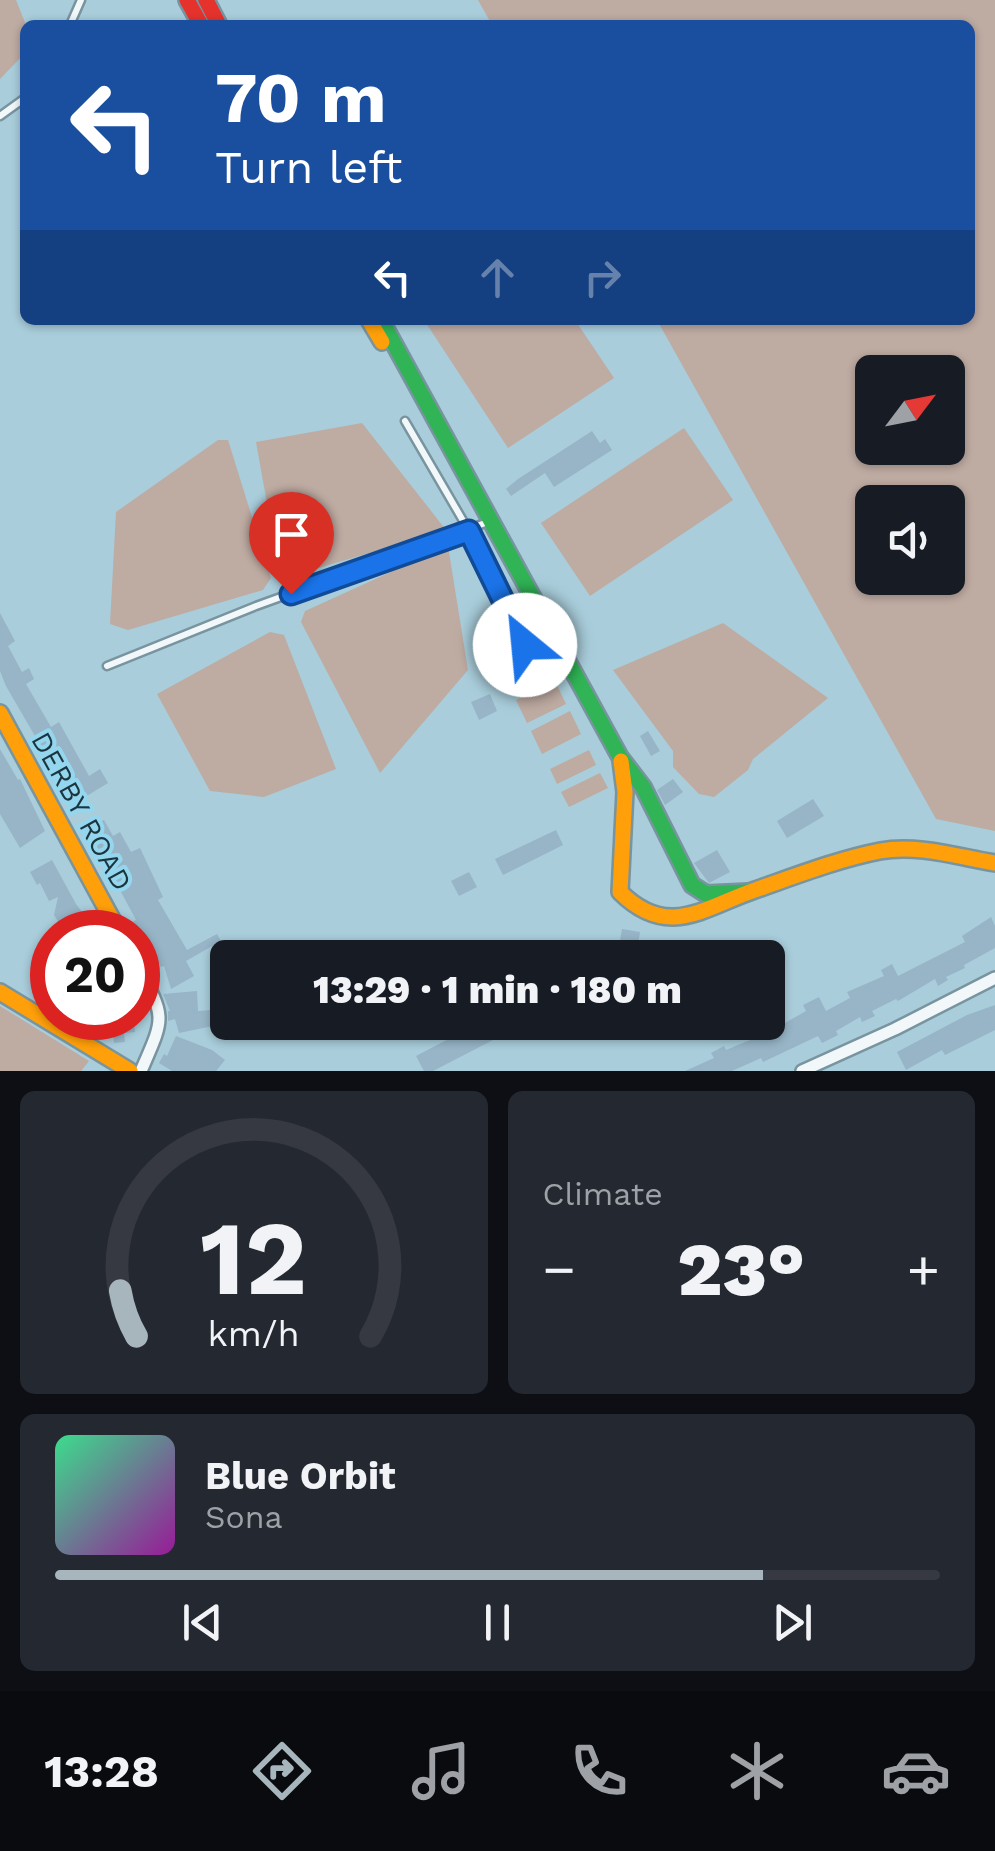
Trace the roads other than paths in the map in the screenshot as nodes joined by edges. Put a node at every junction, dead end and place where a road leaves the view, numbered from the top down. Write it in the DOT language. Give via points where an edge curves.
graph roads {
  1 [pos="372,325"];
  2 [pos="384,325"];
  3 [pos="405,421"];
  4 [pos="451,452"];
  5 [pos="489,521"];
  6 [pos="469,531"];
  7 [pos="568,663"];
  8 [pos="106,666"];
  9 [pos="0,713"];
  10 [pos="620,758"];
  11 [pos="995,862"];
  12 [pos="749,892"];
  13 [pos="108,910"];
  14 [pos="995,978"];
  15 [pos="0,992"];
  16 [pos="155,1040"];
  17 [pos="130,1071"];
  18 [pos="142,1071"];
  19 [pos="802,1071"];
  1 -- 4 [label="street"];
  2 -- 4 [label="street"];
  3 -- 6 [label="lane"];
  4 -- 5 [label="street"];
  5 -- 6 [label="lane"];
  5 -- 7 [label="street"];
  6 -- 7 [label="lane" via="525,645 546,666"];
  6 -- 8 [label="lane"];
  7 -- 10 [label="street"];
  9 -- 13 [label="street, DERBY ROAD"];
  10 -- 12 [label="street" via="643,788 692,886 706,894"];
  10 -- 12 [label="street" via="625,792 618,879 627,902 642,912 694,915"];
  11 -- 12 [label="street" via="908,848 878,851"];
  14 -- 19 [label="street"];
  15 -- 17 [label="street"];
  16 -- 18 [label="street"];
}
